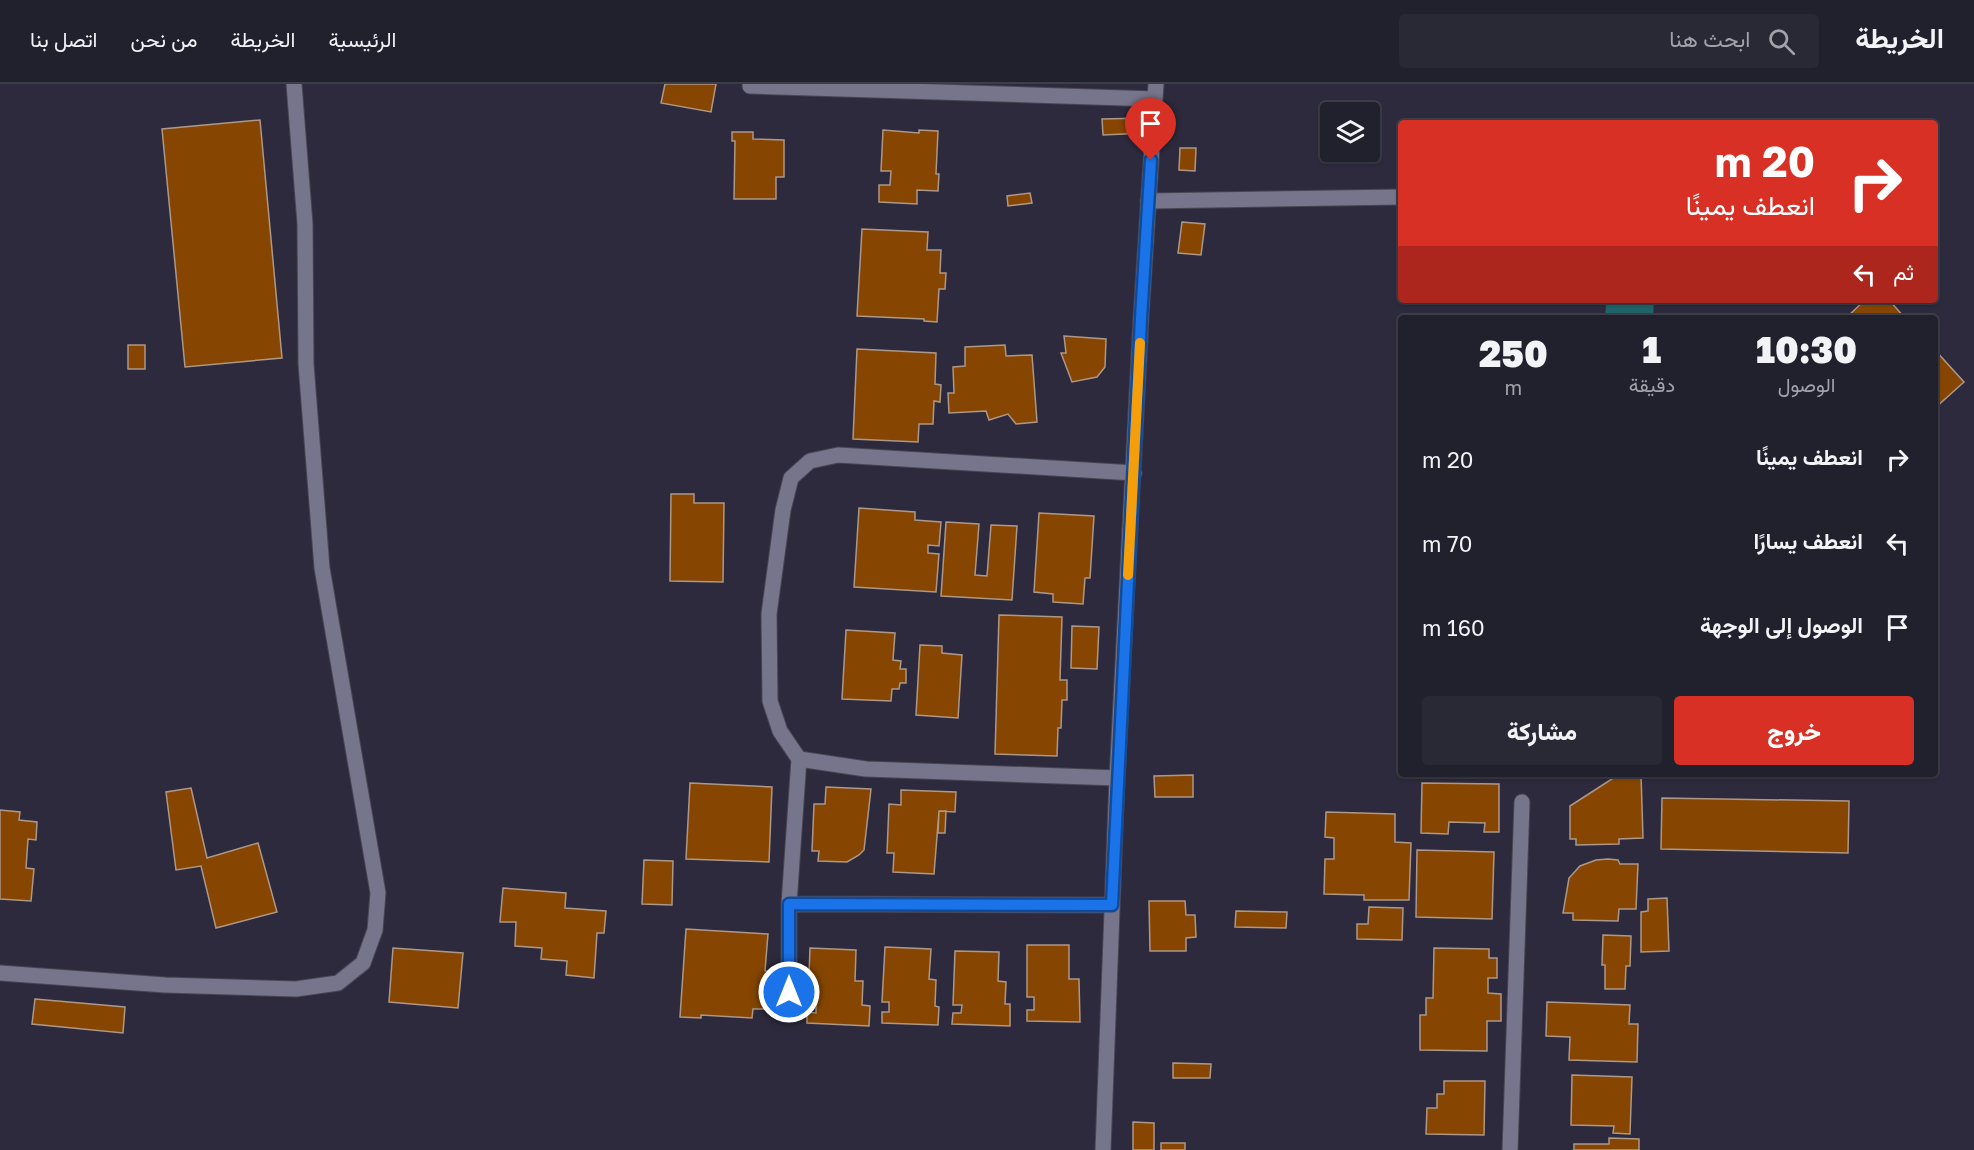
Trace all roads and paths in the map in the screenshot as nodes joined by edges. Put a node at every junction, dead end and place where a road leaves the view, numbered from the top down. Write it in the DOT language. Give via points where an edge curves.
graph roads {
  1 [pos="294,84"];
  2 [pos="750,86"];
  3 [pos="1156,92"];
  4 [pos="1398,197"];
  5 [pos="1148,201"];
  6 [pos="1134,473"];
  7 [pos="799,759"];
  8 [pos="1117,778"];
  9 [pos="1522,802"];
  10 [pos="789,904"];
  11 [pos="1112,905"];
  12 [pos="0,973"];
  13 [pos="789,1014"];
  14 [pos="1103,1150"];
  15 [pos="1510,1150"];
  1 -- 12 [label="street" via="305,224 306,364 322,568 378,893 375,930 363,963 338,983 296,989 165,985"];
  2 -- 3 [label="street"];
  3 -- 5 [label="street"];
  4 -- 5 [label="street"];
  5 -- 6 [label="street"];
  6 -- 7 [label="street" via="838,456 810,461 791,478 769,614 770,701 780,731"];
  6 -- 8 [label="street"];
  7 -- 8 [label="street" via="866,769"];
  7 -- 10 [label="street"];
  8 -- 11 [label="street"];
  9 -- 15 [label="street"];
  10 -- 11 [label="street"];
  10 -- 13 [label="street"];
  11 -- 14 [label="street"];
}
